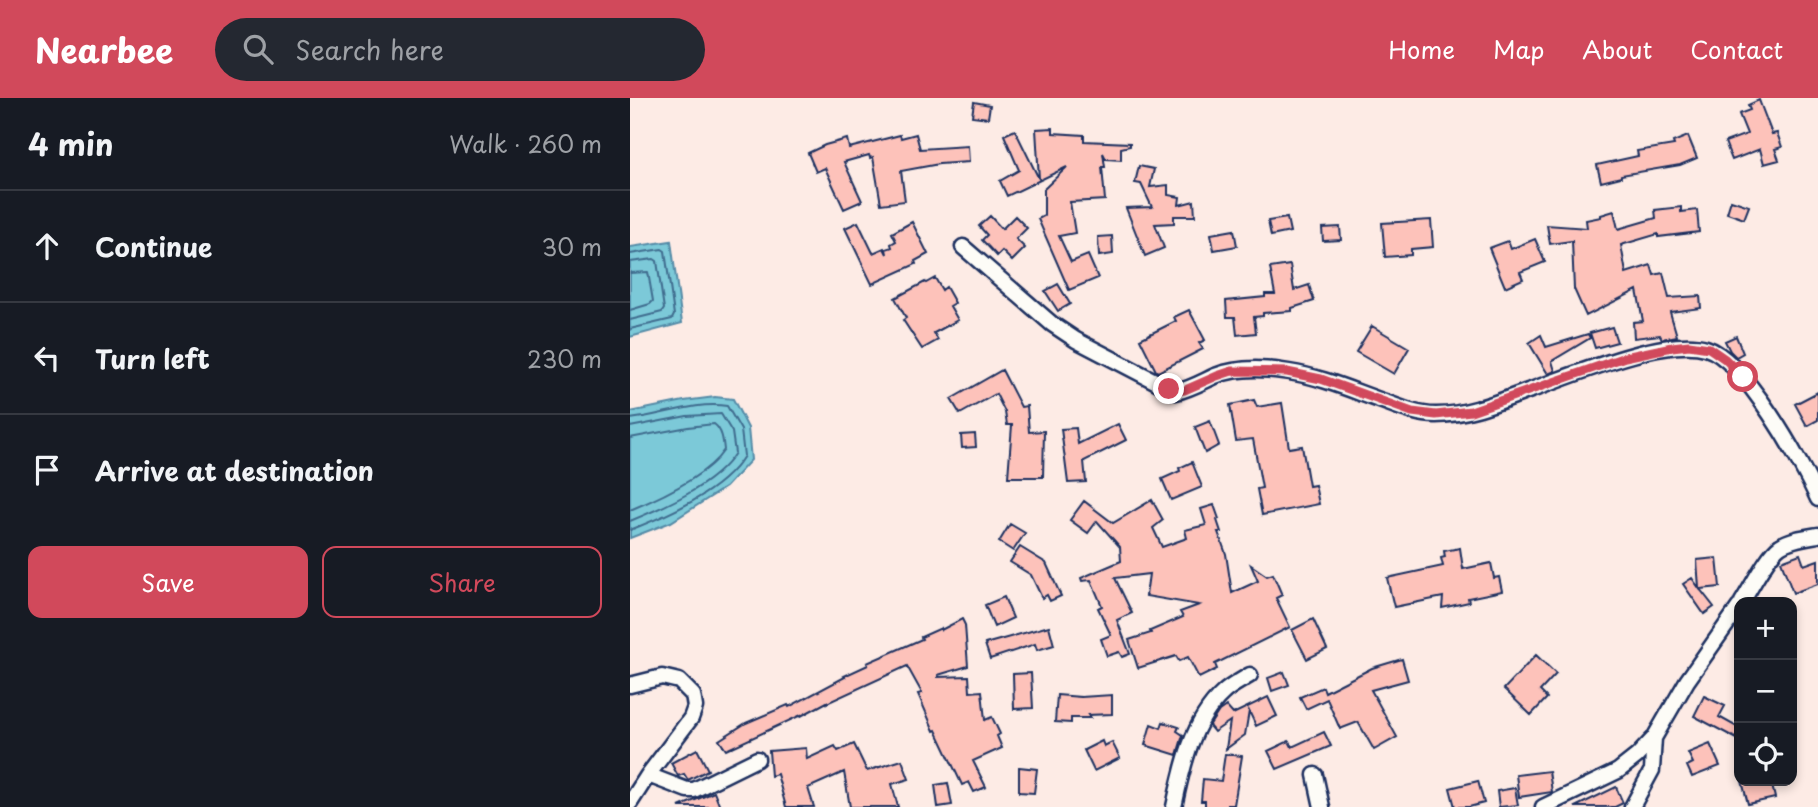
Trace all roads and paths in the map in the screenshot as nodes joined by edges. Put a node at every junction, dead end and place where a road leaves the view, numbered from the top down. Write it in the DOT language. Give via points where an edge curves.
graph roads {
  1 [pos="963,247"];
  2 [pos="1818,499"];
  3 [pos="1818,535"];
  4 [pos="1745,597"];
  5 [pos="1734,614"];
  6 [pos="1250,675"];
  7 [pos="630,685"];
  8 [pos="1654,738"];
  9 [pos="757,759"];
  10 [pos="648,775"];
  11 [pos="1315,775"];
  12 [pos="630,803"];
  13 [pos="1174,807"];
  14 [pos="1322,807"];
  15 [pos="1543,807"];
  16 [pos="1632,807"];
  1 -- 2 [label="street" via="1052,324 1176,391 1232,371 1287,372 1321,379 1412,412 1436,415 1471,411 1625,357 1689,345 1709,348 1743,377 1788,440"];
  3 -- 4 [label="street" via="1780,546"];
  5 -- 8 [label="street"];
  6 -- 13 [label="street" via="1223,692 1206,712 1180,776"];
  7 -- 10 [label="street" via="662,677 679,681 693,695 691,718"];
  8 -- 15 [label="street" via="1618,771"];
  8 -- 16 [label="street" via="1652,770"];
  9 -- 10 [label="street" via="694,790"];
  10 -- 12 [label="street"];
  11 -- 14 [label="street"];
}
